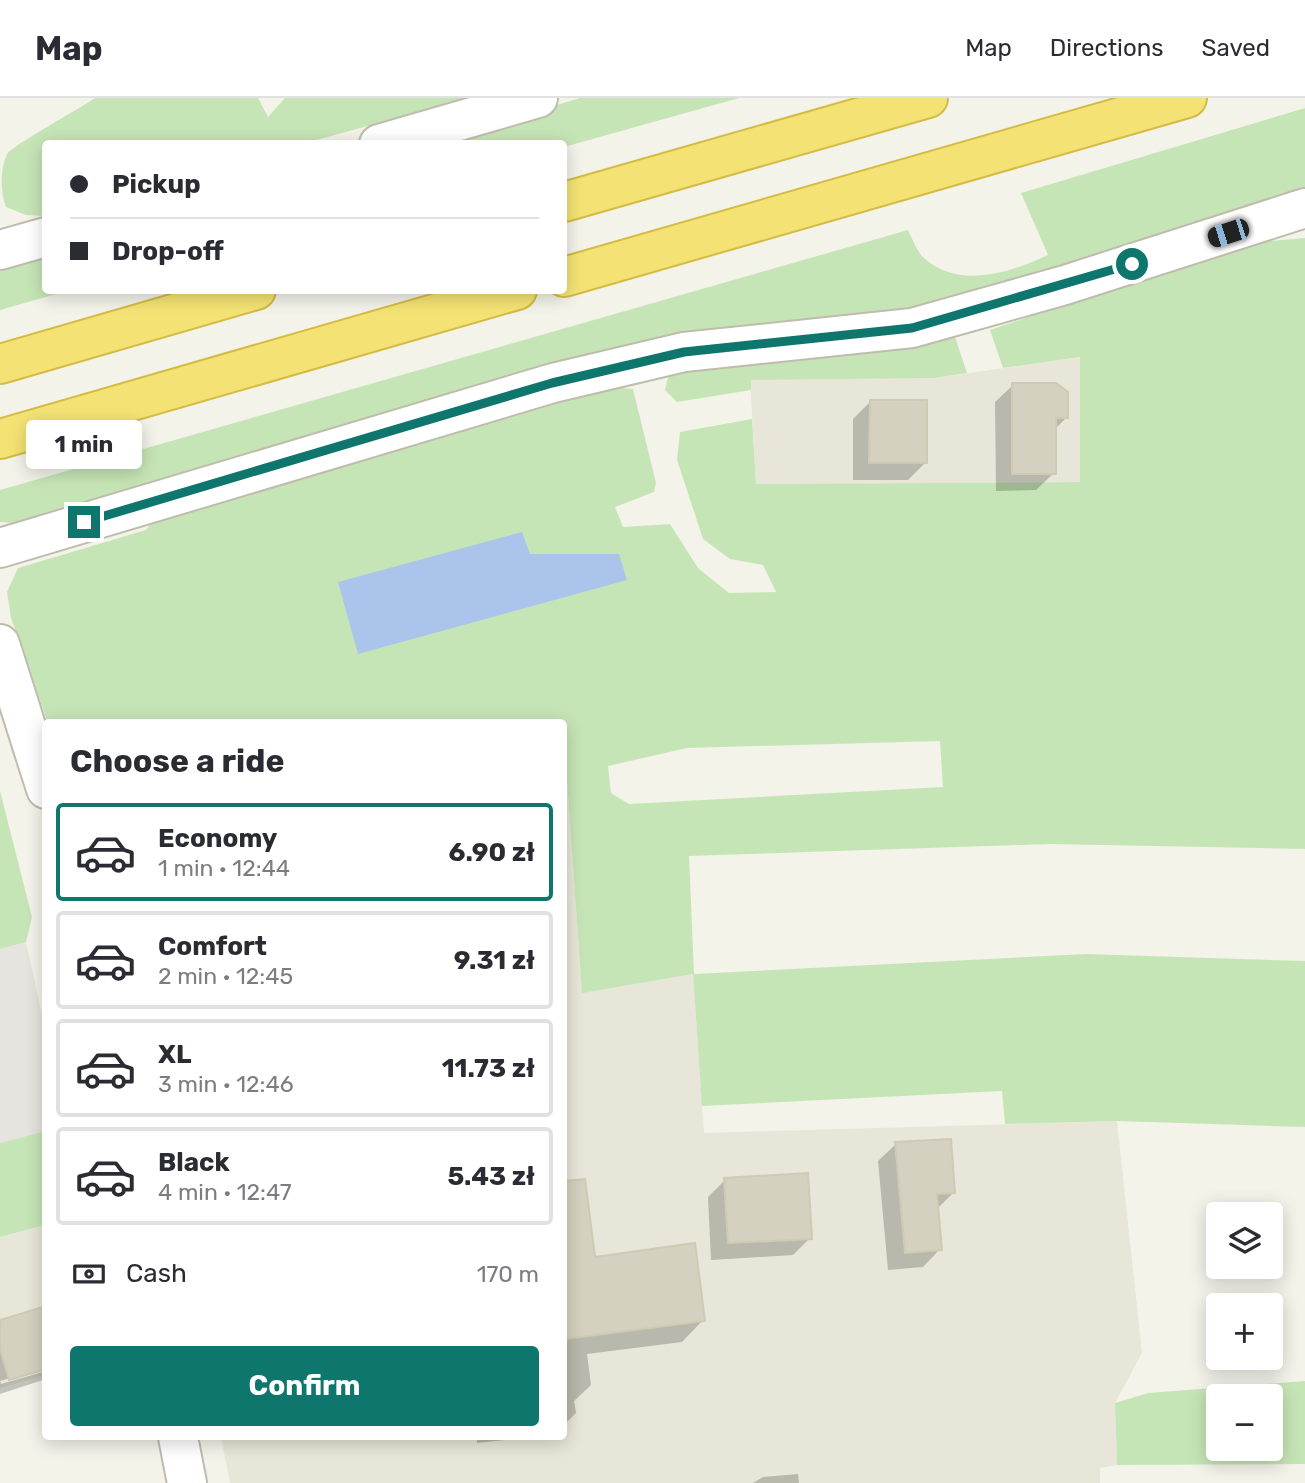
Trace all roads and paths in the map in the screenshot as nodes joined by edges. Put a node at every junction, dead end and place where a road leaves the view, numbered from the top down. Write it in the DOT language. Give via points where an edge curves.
graph roads {
  1 [pos="538,98"];
  2 [pos="1186,98"];
  3 [pos="913,102"];
  4 [pos="393,140"];
  5 [pos="567,201"];
  6 [pos="1305,208"];
  7 [pos="42,238"];
  8 [pos="0,250"];
  9 [pos="567,276"];
  10 [pos="242,294"];
  11 [pos="503,294"];
  12 [pos="0,364"];
  13 [pos="0,439"];
  14 [pos="0,548"];
  15 [pos="0,644"];
  16 [pos="42,776"];
  17 [pos="179,1440"];
  18 [pos="187,1483"];
  1 -- 4 [label="street"];
  2 -- 9 [label="highway"];
  3 -- 5 [label="highway"];
  6 -- 14 [label="street" via="1065,285 912,328 684,352 552,383"];
  7 -- 8 [label="street"];
  10 -- 12 [label="highway"];
  11 -- 13 [label="highway"];
  15 -- 16 [label="street"];
  17 -- 18 [label="street"];
}
